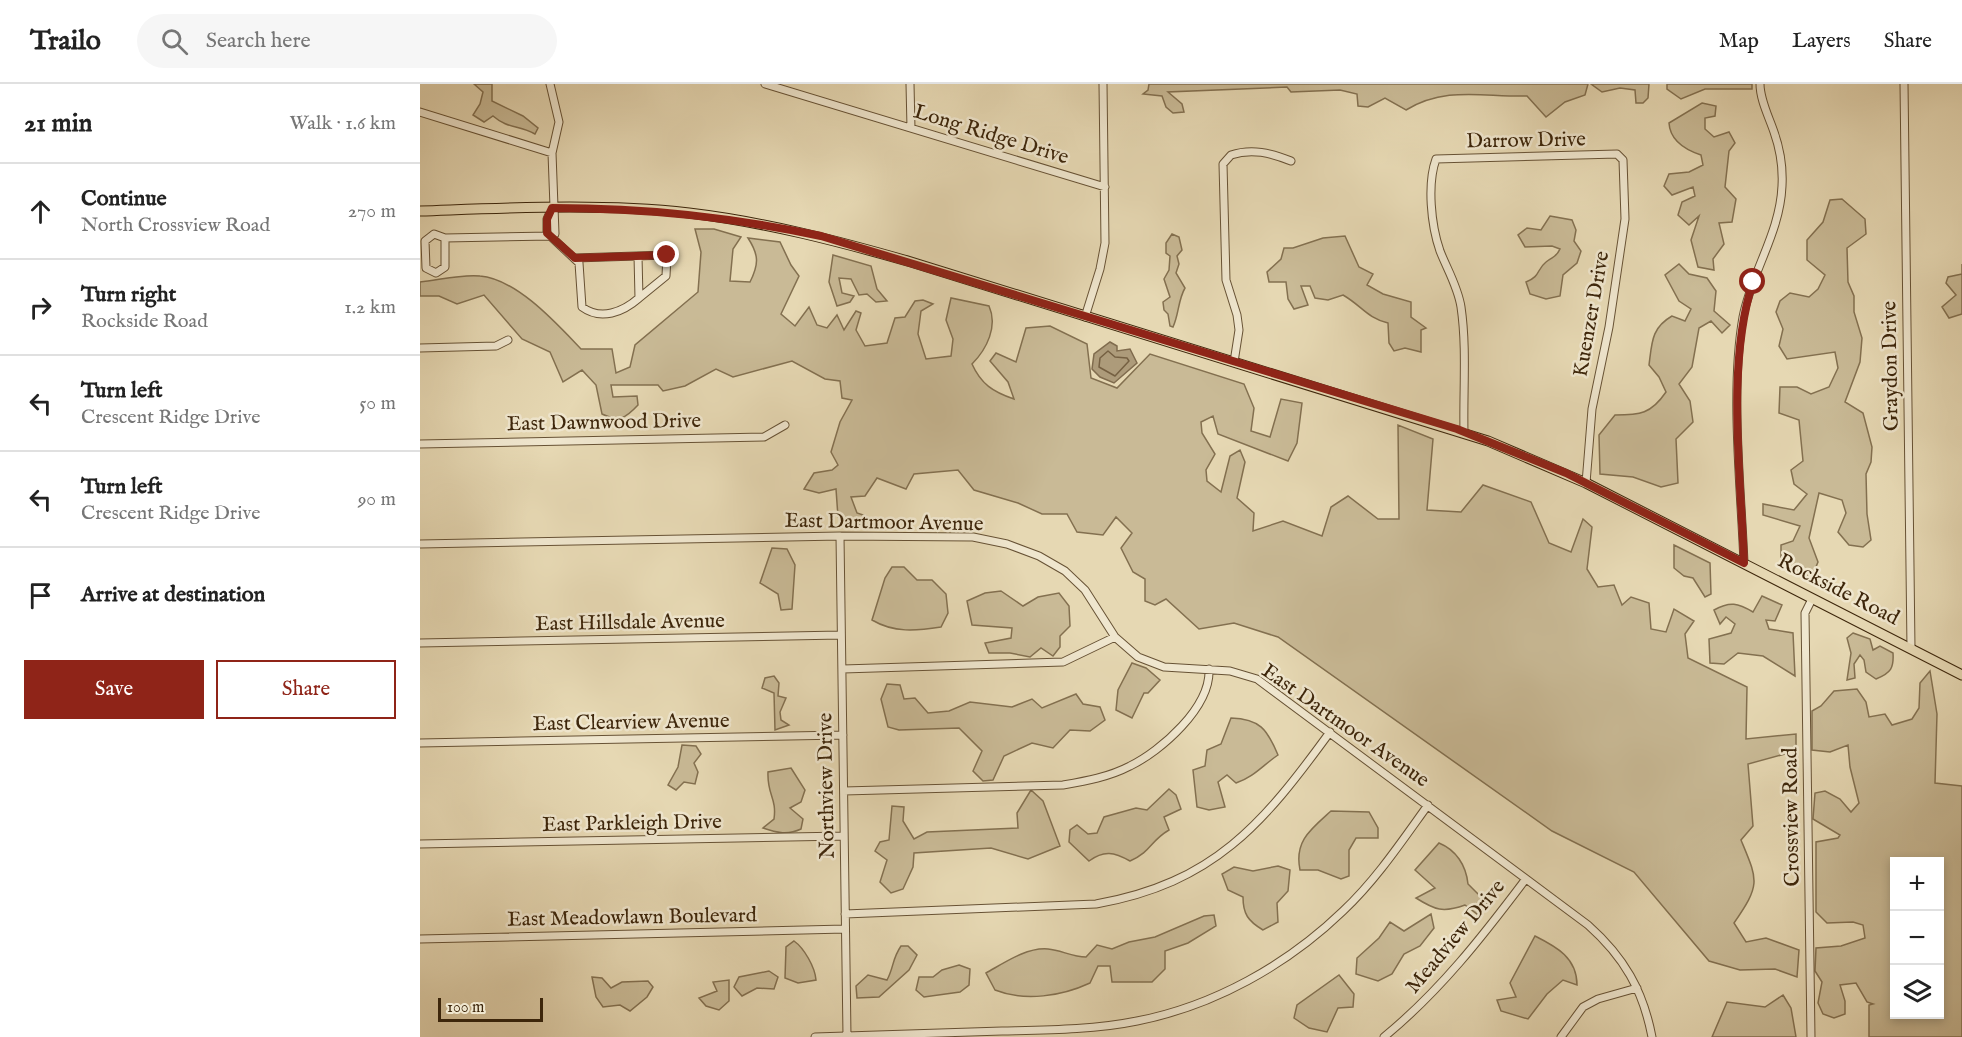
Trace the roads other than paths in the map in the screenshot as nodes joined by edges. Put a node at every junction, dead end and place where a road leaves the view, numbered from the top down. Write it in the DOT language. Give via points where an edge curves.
graph roads {
  1 [pos="550,84"];
  2 [pos="765,84"];
  3 [pos="910,84"];
  4 [pos="1103,84"];
  5 [pos="1760,84"];
  6 [pos="1904,84"];
  7 [pos="787,87"];
  8 [pos="420,112"];
  9 [pos="911,128"];
  10 [pos="552,153"];
  11 [pos="1617,154"];
  12 [pos="1291,161"];
  13 [pos="1105,187"];
  14 [pos="552,208"];
  15 [pos="420,211"];
  16 [pos="550,236"];
  17 [pos="445,238"];
  18 [pos="423,254"];
  19 [pos="638,256"];
  20 [pos="575,258"];
  21 [pos="639,298"];
  22 [pos="1085,317"];
  23 [pos="508,340"];
  24 [pos="420,348"];
  25 [pos="1234,362"];
  26 [pos="785,425"];
  27 [pos="1464,432"];
  28 [pos="420,444"];
  29 [pos="1586,483"];
  30 [pos="840,536"];
  31 [pos="420,544"];
  32 [pos="1744,563"];
  33 [pos="1812,599"];
  34 [pos="841,636"];
  35 [pos="1114,637"];
  36 [pos="420,644"];
  37 [pos="1911,648"];
  38 [pos="843,669"];
  39 [pos="1209,669"];
  40 [pos="1962,675"];
  41 [pos="1330,732"];
  42 [pos="843,735"];
  43 [pos="420,743"];
  44 [pos="844,791"];
  45 [pos="1428,805"];
  46 [pos="844,836"];
  47 [pos="420,844"];
  48 [pos="1526,880"];
  49 [pos="845,914"];
  50 [pos="845,929"];
  51 [pos="420,939"];
  52 [pos="1637,988"];
  53 [pos="847,1036"];
  54 [pos="816,1037"];
  55 [pos="1384,1037"];
  56 [pos="1561,1037"];
  57 [pos="1652,1037"];
  58 [pos="1811,1037"];
  1 -- 10 [label="street" via="559,122"];
  2 -- 7 [label="street, Long Ridge Drive"];
  3 -- 9 [label="street"];
  4 -- 13 [label="street"];
  5 -- 32 [label="street" via="1775,134 1782,185 1774,232 1748,298 1741,334 1739,445"];
  6 -- 37 [label="street, Graydon Drive"];
  7 -- 9 [label="street, Long Ridge Drive"];
  8 -- 10 [label="street"];
  9 -- 13 [label="street, Long Ridge Drive"];
  10 -- 14 [label="street"];
  11 -- 27 [label="street, Darrow Drive" via="1436,159 1433,169 1437,242 1460,304 1462,323"];
  11 -- 29 [label="street, Kuenzer Drive" via="1623,160 1625,219 1592,409"];
  12 -- 25 [label="street" via="1269,153 1246,152 1231,155 1223,164 1226,280 1239,330"];
  13 -- 22 [label="street" via="1103,257"];
  14 -- 15 [label="main road, Rockside Road"];
  14 -- 16 [label="street" via="555,234"];
  14 -- 22 [label="main road, Rockside Road" via="687,213 756,222 821,236"];
  16 -- 17 [label="street"];
  16 -- 20 [label="street"];
  17 -- 18 [label="street" via="429,236"];
  17 -- 18 [label="street" via="442,272 426,268"];
  19 -- 20 [label="street"];
  19 -- 21 [label="street"];
  19 -- 21 [label="street" via="667,255 666,276"];
  20 -- 21 [label="street" via="579,263 582,307 589,312 609,314 624,310"];
  22 -- 25 [label="main road, Rockside Road"];
  23 -- 24 [label="street" via="496,346"];
  25 -- 27 [label="main road, Rockside Road"];
  26 -- 28 [label="street, East Dawnwood Drive" via="764,437"];
  27 -- 29 [label="main road, Rockside Road"];
  29 -- 32 [label="main road, Rockside Road"];
  30 -- 31 [label="street, East Dartmoor Avenue"];
  30 -- 34 [label="street, Northview Drive"];
  30 -- 35 [label="street, East Dartmoor Avenue" via="973,537 1007,544 1065,571 1085,590"];
  32 -- 33 [label="main road, Rockside Road"];
  33 -- 37 [label="main road, Rockside Road"];
  33 -- 58 [label="street, Crossview Road" via="1805,613"];
  34 -- 36 [label="street, East Hillsdale Avenue"];
  34 -- 38 [label="street, Northview Drive"];
  35 -- 38 [label="street" via="1063,662"];
  35 -- 39 [label="street, East Dartmoor Avenue" via="1138,657 1164,667"];
  37 -- 40 [label="main road, Rockside Road"];
  38 -- 42 [label="street, Northview Drive"];
  39 -- 41 [label="street, East Dartmoor Avenue" via="1257,679"];
  39 -- 44 [label="street" via="1205,693 1175,732 1153,753 1097,779 1063,785"];
  41 -- 45 [label="street, East Dartmoor Avenue"];
  41 -- 49 [label="street" via="1245,836 1162,886 1119,900 1073,906"];
  42 -- 43 [label="street, East Clearview Avenue"];
  42 -- 44 [label="street, Northview Drive"];
  44 -- 46 [label="street, Northview Drive"];
  45 -- 48 [label="street, East Dartmoor Avenue"];
  45 -- 53 [label="street" via="1379,871 1344,910 1305,944 1255,977 1186,1008 1138,1021 1084,1029"];
  46 -- 47 [label="street, East Parkleigh Drive"];
  46 -- 49 [label="street, Northview Drive"];
  48 -- 52 [label="street, East Dartmoor Avenue" via="1613,947"];
  48 -- 55 [label="street, Meadview Drive" via="1474,948 1421,1006"];
  49 -- 50 [label="street, Northview Drive"];
  50 -- 51 [label="street, East Meadowlawn Boulevard"];
  50 -- 53 [label="street, Northview Drive"];
  52 -- 56 [label="street" via="1583,1007"];
  52 -- 57 [label="street, East Dartmoor Avenue"];
  53 -- 54 [label="street"];
}
